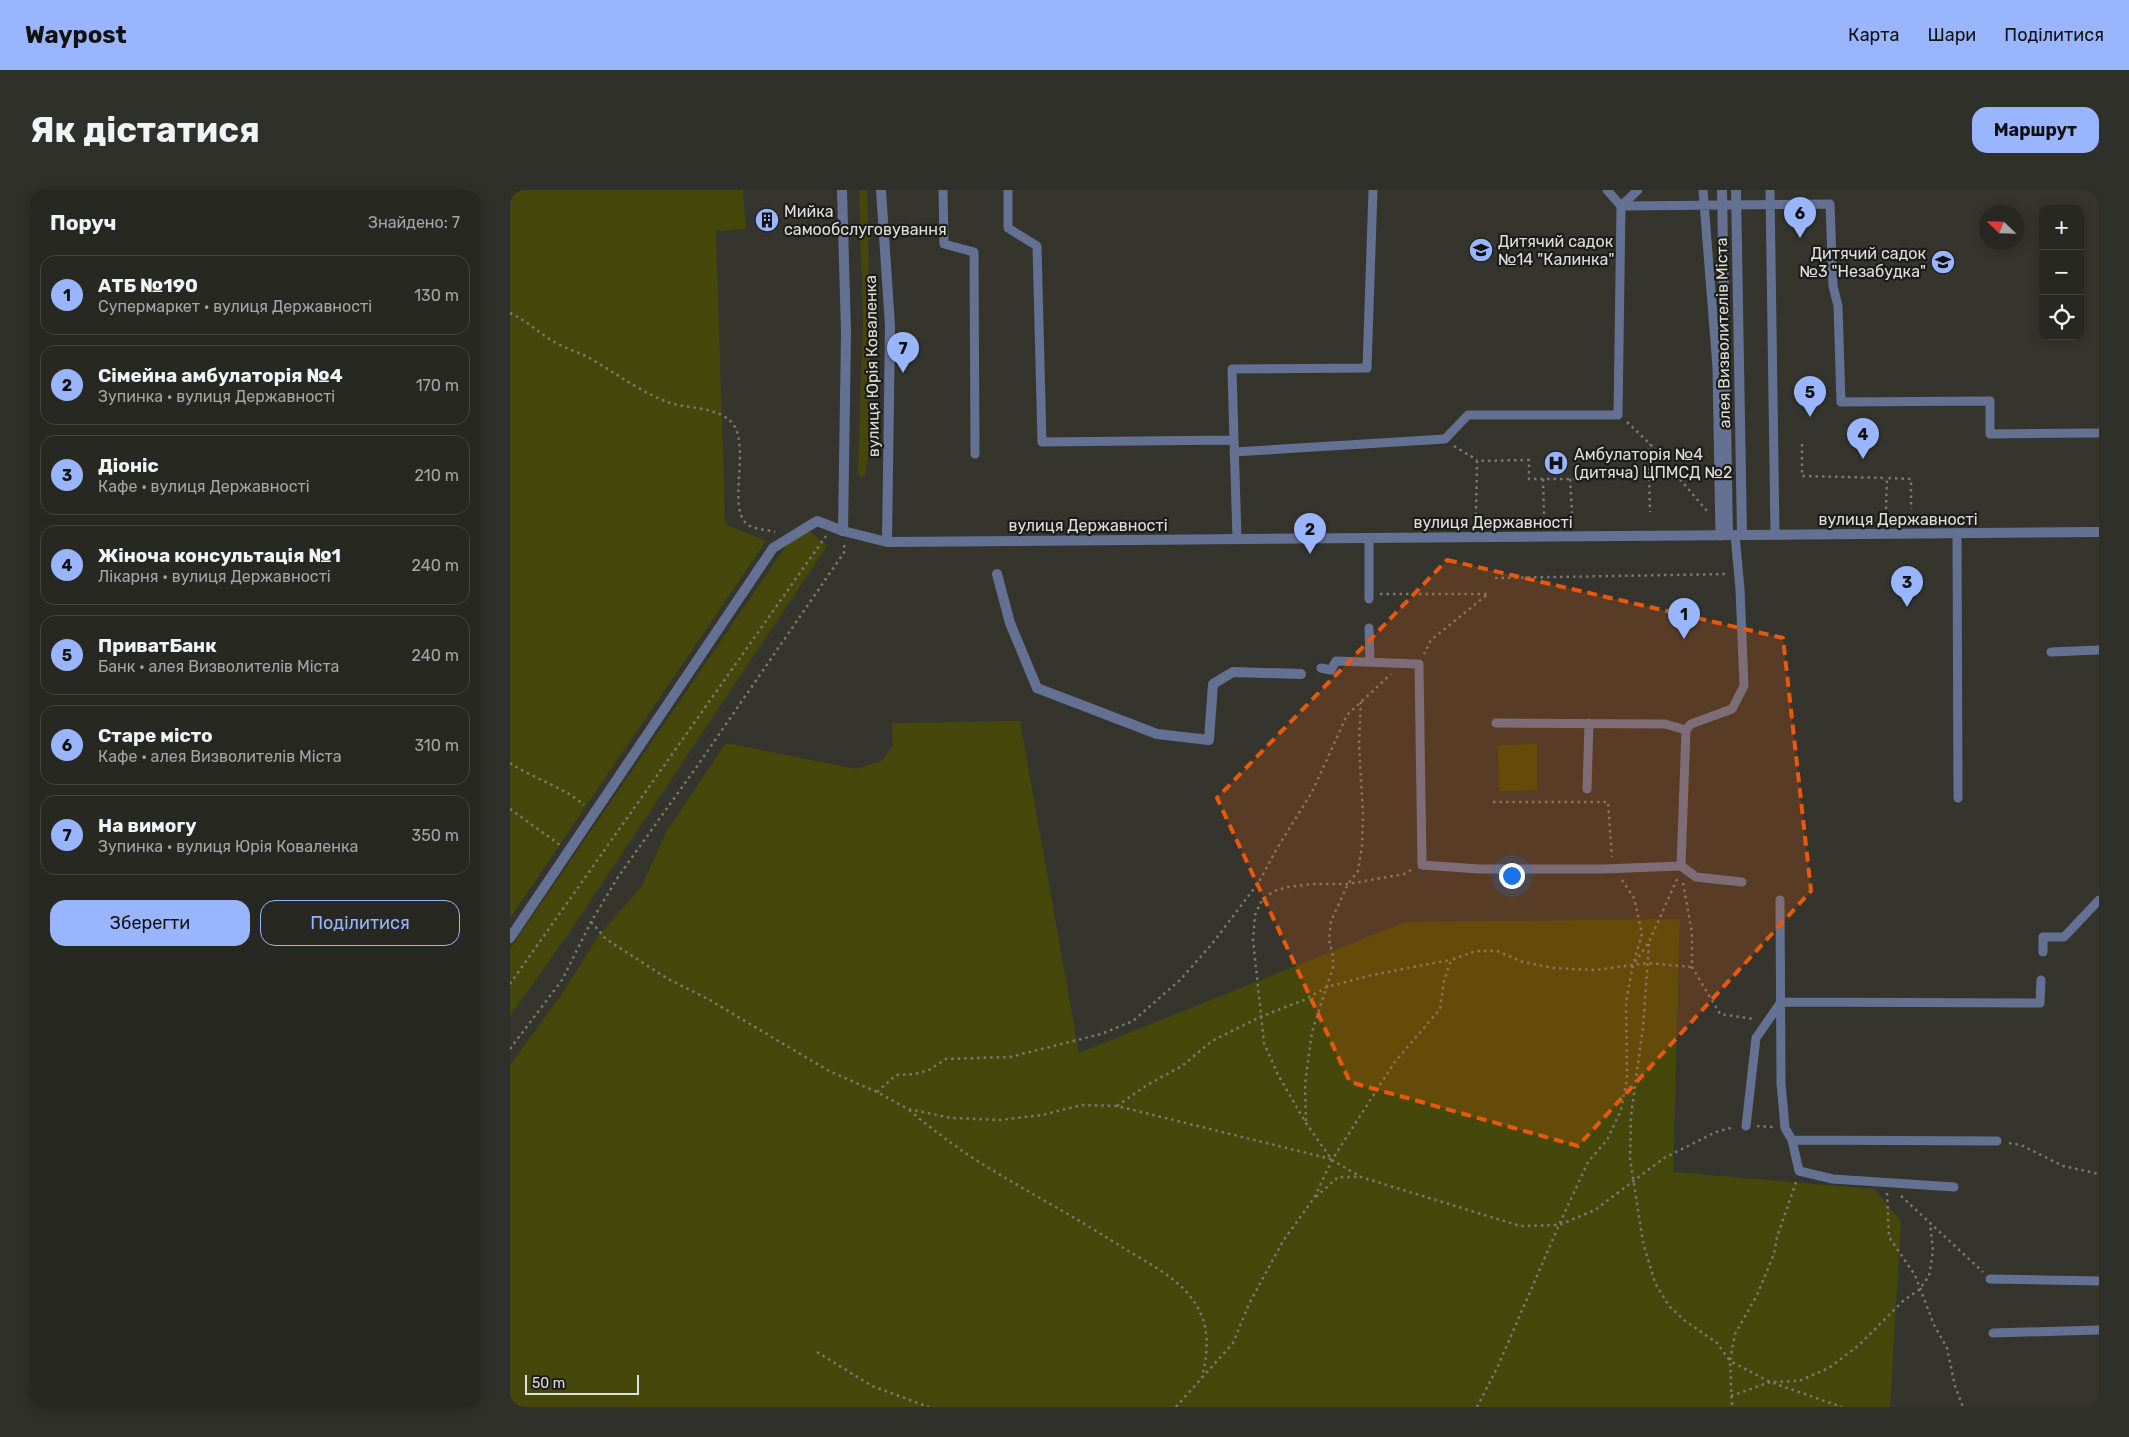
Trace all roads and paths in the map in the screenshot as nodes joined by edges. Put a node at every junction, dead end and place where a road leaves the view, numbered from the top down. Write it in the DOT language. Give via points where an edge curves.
graph roads {
  1 [pos="842,190"];
  2 [pos="881,190"];
  3 [pos="943,190"];
  4 [pos="1008,190"];
  5 [pos="1373,190"];
  6 [pos="1606,190"];
  7 [pos="1638,190"];
  8 [pos="1703,190"];
  9 [pos="1722,190"];
  10 [pos="1736,190"];
  11 [pos="1770,190"];
  12 [pos="1770,205"];
  13 [pos="1621,206"];
  14 [pos="1706,206"];
  15 [pos="1722,206"];
  16 [pos="1736,206"];
  17 [pos="510,313"];
  18 [pos="1618,415"];
  19 [pos="2099,433"];
  20 [pos="1234,440"];
  21 [pos="1445,440"];
  22 [pos="1650,444"];
  23 [pos="1802,444"];
  24 [pos="1234,452"];
  25 [pos="975,454"];
  26 [pos="1477,461"];
  27 [pos="1649,472"];
  28 [pos="1887,478"];
  29 [pos="1543,479"];
  30 [pos="1570,479"];
  31 [pos="1886,509"];
  32 [pos="1910,509"];
  33 [pos="1650,512"];
  34 [pos="1707,512"];
  35 [pos="1572,513"];
  36 [pos="1544,514"];
  37 [pos="1476,515"];
  38 [pos="838,529"];
  39 [pos="2099,532"];
  40 [pos="1957,534"];
  41 [pos="793,535"];
  42 [pos="1731,535"];
  43 [pos="1776,535"];
  44 [pos="1369,538"];
  45 [pos="1237,539"];
  46 [pos="887,542"];
  47 [pos="997,574"];
  48 [pos="1739,574"];
  49 [pos="1495,578"];
  50 [pos="1369,597"];
  51 [pos="1369,628"];
  52 [pos="2099,650"];
  53 [pos="2051,652"];
  54 [pos="1370,662"];
  55 [pos="1403,663"];
  56 [pos="1419,664"];
  57 [pos="1321,668"];
  58 [pos="1301,674"];
  59 [pos="1361,700"];
  60 [pos="1496,723"];
  61 [pos="1589,723"];
  62 [pos="1686,730"];
  63 [pos="510,763"];
  64 [pos="1587,789"];
  65 [pos="1958,798"];
  66 [pos="1493,802"];
  67 [pos="510,809"];
  68 [pos="594,814"];
  69 [pos="568,851"];
  70 [pos="1422,865"];
  71 [pos="1681,866"];
  72 [pos="1613,868"];
  73 [pos="1742,882"];
  74 [pos="1348,884"];
  75 [pos="1780,900"];
  76 [pos="2099,900"];
  77 [pos="591,922"];
  78 [pos="510,938"];
  79 [pos="1650,942"];
  80 [pos="2043,952"];
  81 [pos="1451,960"];
  82 [pos="1647,963"];
  83 [pos="1633,965"];
  84 [pos="1692,967"];
  85 [pos="2041,980"];
  86 [pos="510,984"];
  87 [pos="1327,987"];
  88 [pos="1781,1002"];
  89 [pos="1260,1017"];
  90 [pos="1760,1020"];
  91 [pos="510,1049"];
  92 [pos="877,1092"];
  93 [pos="1118,1106"];
  94 [pos="908,1109"];
  95 [pos="1306,1123"];
  96 [pos="1746,1126"];
  97 [pos="1784,1128"];
  98 [pos="1792,1140"];
  99 [pos="1997,1141"];
  100 [pos="1332,1160"];
  101 [pos="1799,1171"];
  102 [pos="2099,1174"];
  103 [pos="1361,1177"];
  104 [pos="1634,1180"];
  105 [pos="1887,1183"];
  106 [pos="1954,1187"];
  107 [pos="1314,1198"];
  108 [pos="1930,1223"];
  109 [pos="1558,1225"];
  110 [pos="1990,1279"];
  111 [pos="2099,1281"];
  112 [pos="1919,1290"];
  113 [pos="2099,1330"];
  114 [pos="1993,1333"];
  115 [pos="817,1352"];
  116 [pos="1730,1361"];
  117 [pos="1201,1380"];
  118 [pos="1770,1382"];
  119 [pos="1732,1396"];
  120 [pos="929,1407"];
  121 [pos="1176,1407"];
  122 [pos="1477,1407"];
  123 [pos="1732,1407"];
  124 [pos="1842,1407"];
  125 [pos="1963,1407"];
  1 -- 38 [label="street, вулиця Юрія Коваленка" via="846,332"];
  2 -- 46 [label="street, вулиця Юрія Коваленка" via="890,326"];
  3 -- 25 [label="lane" via="944,244 974,252"];
  4 -- 20 [label="lane" via="1008,228 1037,246 1042,442"];
  5 -- 20 [label="lane" via="1367,368 1232,369"];
  6 -- 13 [label="lane"];
  7 -- 13 [label="lane"];
  8 -- 14 [label="lane"];
  9 -- 15 [label="street, алея Визволителів Міста"];
  10 -- 16 [label="street, алея Визволителів Міста"];
  11 -- 12 [label="lane"];
  12 -- 16 [label="lane"];
  12 -- 19 [label="lane" via="1830,204 1841,402 1990,401 1990,434"];
  12 -- 43 [label="lane"];
  13 -- 14 [label="lane"];
  13 -- 18 [label="lane"];
  14 -- 15 [label="lane"];
  14 -- 42 [label="lane"];
  15 -- 16 [label="lane"];
  15 -- 42 [label="street, алея Визволителів Міста"];
  16 -- 42 [label="street, алея Визволителів Міста"];
  17 -- 41 [label="path" via="634,386 667,402 723,416 732,423 738,433 740,515 746,524 755,528"];
  18 -- 21 [label="lane" via="1468,415"];
  18 -- 22 [label="path"];
  20 -- 24 [label="lane"];
  21 -- 24 [label="lane"];
  21 -- 26 [label="path"];
  22 -- 27 [label="path"];
  22 -- 34 [label="path"];
  23 -- 28 [label="path" via="1802,476"];
  24 -- 45 [label="lane"];
  26 -- 29 [label="path" via="1528,460 1529,479"];
  26 -- 37 [label="path"];
  27 -- 30 [label="path" via="1590,472 1590,479"];
  27 -- 33 [label="path"];
  28 -- 31 [label="path"];
  28 -- 32 [label="path" via="1911,479"];
  29 -- 30 [label="path"];
  29 -- 36 [label="path"];
  30 -- 35 [label="path"];
  38 -- 41 [label="street, вулиця Державності" via="816,521"];
  38 -- 46 [label="street, вулиця Державності"];
  38 -- 77 [label="path" via="845,551 618,877"];
  38 -- 86 [label="path" via="818,546"];
  39 -- 40 [label="street, вулиця Державності"];
  40 -- 43 [label="street, вулиця Державності"];
  40 -- 65 [label="lane"];
  41 -- 68 [label="street, вулиця Державності" via="774,548"];
  42 -- 43 [label="street, вулиця Державності"];
  42 -- 44 [label="street, вулиця Державності"];
  42 -- 48 [label="lane"];
  44 -- 45 [label="street, вулиця Державності"];
  44 -- 50 [label="lane"];
  45 -- 46 [label="street, вулиця Державності"];
  47 -- 58 [label="street" via="1010,623 1037,688 1157,734 1210,740 1213,684 1233,672"];
  48 -- 49 [label="path"];
  48 -- 62 [label="lane" via="1744,686 1732,709 1691,724"];
  50 -- 56 [label="path" via="1488,594 1431,640"];
  51 -- 54 [label="lane"];
  52 -- 53 [label="lane"];
  54 -- 55 [label="lane"];
  54 -- 57 [label="lane" via="1336,661 1331,670"];
  55 -- 56 [label="lane"];
  55 -- 59 [label="path"];
  56 -- 70 [label="lane"];
  59 -- 74 [label="path" via="1362,846 1358,871"];
  59 -- 92 [label="path" via="1347,715 1312,792 1259,882 1180,980 1133,1021 1101,1034 1010,1056 946,1059 929,1070 896,1075"];
  60 -- 61 [label="lane"];
  61 -- 62 [label="lane" via="1665,724"];
  61 -- 64 [label="lane"];
  62 -- 71 [label="lane"];
  63 -- 68 [label="path" via="575,797"];
  66 -- 72 [label="path" via="1608,802"];
  67 -- 69 [label="path"];
  68 -- 69 [label="street, вулиця Державності"];
  69 -- 78 [label="street, вулиця Державності"];
  70 -- 72 [label="lane" via="1479,869"];
  70 -- 74 [label="path" via="1404,874"];
  71 -- 72 [label="lane"];
  71 -- 73 [label="lane" via="1696,877"];
  71 -- 79 [label="path"];
  71 -- 84 [label="path" via="1692,933"];
  72 -- 83 [label="path" via="1634,898 1642,934"];
  74 -- 87 [label="path" via="1332,921 1329,940 1333,967"];
  74 -- 89 [label="path" via="1288,887 1274,891 1262,900 1255,915 1253,940"];
  75 -- 88 [label="lane"];
  76 -- 80 [label="lane" via="2064,937 2043,937"];
  77 -- 91 [label="path" via="562,980"];
  77 -- 92 [label="path" via="606,939 668,979 829,1071"];
  79 -- 82 [label="path"];
  79 -- 83 [label="path"];
  81 -- 83 [label="path" via="1476,951 1497,951 1523,962 1553,968 1596,970"];
  81 -- 87 [label="path"];
  81 -- 100 [label="path" via="1440,1009 1394,1063"];
  82 -- 83 [label="path"];
  82 -- 84 [label="path"];
  82 -- 104 [label="path" via="1643,1027 1631,1116 1630,1158"];
  83 -- 109 [label="path" via="1626,1002 1626,1079 1621,1110 1607,1140 1588,1162"];
  84 -- 90 [label="path" via="1720,1014"];
  85 -- 88 [label="lane" via="2040,1003"];
  87 -- 89 [label="path"];
  87 -- 95 [label="path" via="1312,1032 1305,1084"];
  88 -- 96 [label="lane" via="1756,1038"];
  88 -- 97 [label="lane"];
  89 -- 93 [label="path" via="1212,1041 1182,1066"];
  89 -- 95 [label="path" via="1264,1043"];
  92 -- 94 [label="path"];
  93 -- 94 [label="path" via="1082,1105 1042,1115 1000,1120 952,1118"];
  93 -- 100 [label="path"];
  94 -- 117 [label="path" via="941,1137 979,1162 1096,1230 1184,1290 1199,1311 1207,1338"];
  95 -- 100 [label="path"];
  96 -- 97 [label="path"];
  96 -- 104 [label="path" via="1716,1132 1664,1158"];
  97 -- 98 [label="lane"];
  98 -- 99 [label="lane"];
  98 -- 101 [label="lane"];
  99 -- 102 [label="path" via="2021,1145 2064,1166"];
  100 -- 103 [label="path"];
  100 -- 107 [label="path"];
  101 -- 105 [label="lane" via="1834,1179"];
  101 -- 116 [label="path" via="1774,1254 1758,1295 1735,1334"];
  103 -- 107 [label="path" via="1338,1177"];
  103 -- 109 [label="path" via="1520,1226"];
  104 -- 109 [label="path" via="1596,1210"];
  104 -- 116 [label="path" via="1643,1242 1655,1283 1669,1306 1717,1343"];
  105 -- 106 [label="lane"];
  105 -- 108 [label="path"];
  105 -- 112 [label="path" via="1889,1237 1915,1276"];
  107 -- 117 [label="path" via="1282,1241 1233,1343"];
  108 -- 110 [label="path"];
  108 -- 112 [label="path" via="1934,1251 1928,1276"];
  109 -- 122 [label="path" via="1498,1366"];
  110 -- 111 [label="lane"];
  112 -- 118 [label="path" via="1829,1368 1799,1381"];
  112 -- 125 [label="path" via="1947,1348"];
  113 -- 114 [label="lane"];
  115 -- 120 [label="path" via="872,1386"];
  116 -- 118 [label="path"];
  116 -- 119 [label="path"];
  117 -- 121 [label="path"];
  118 -- 119 [label="path"];
  118 -- 124 [label="path"];
  119 -- 123 [label="path"];
}
